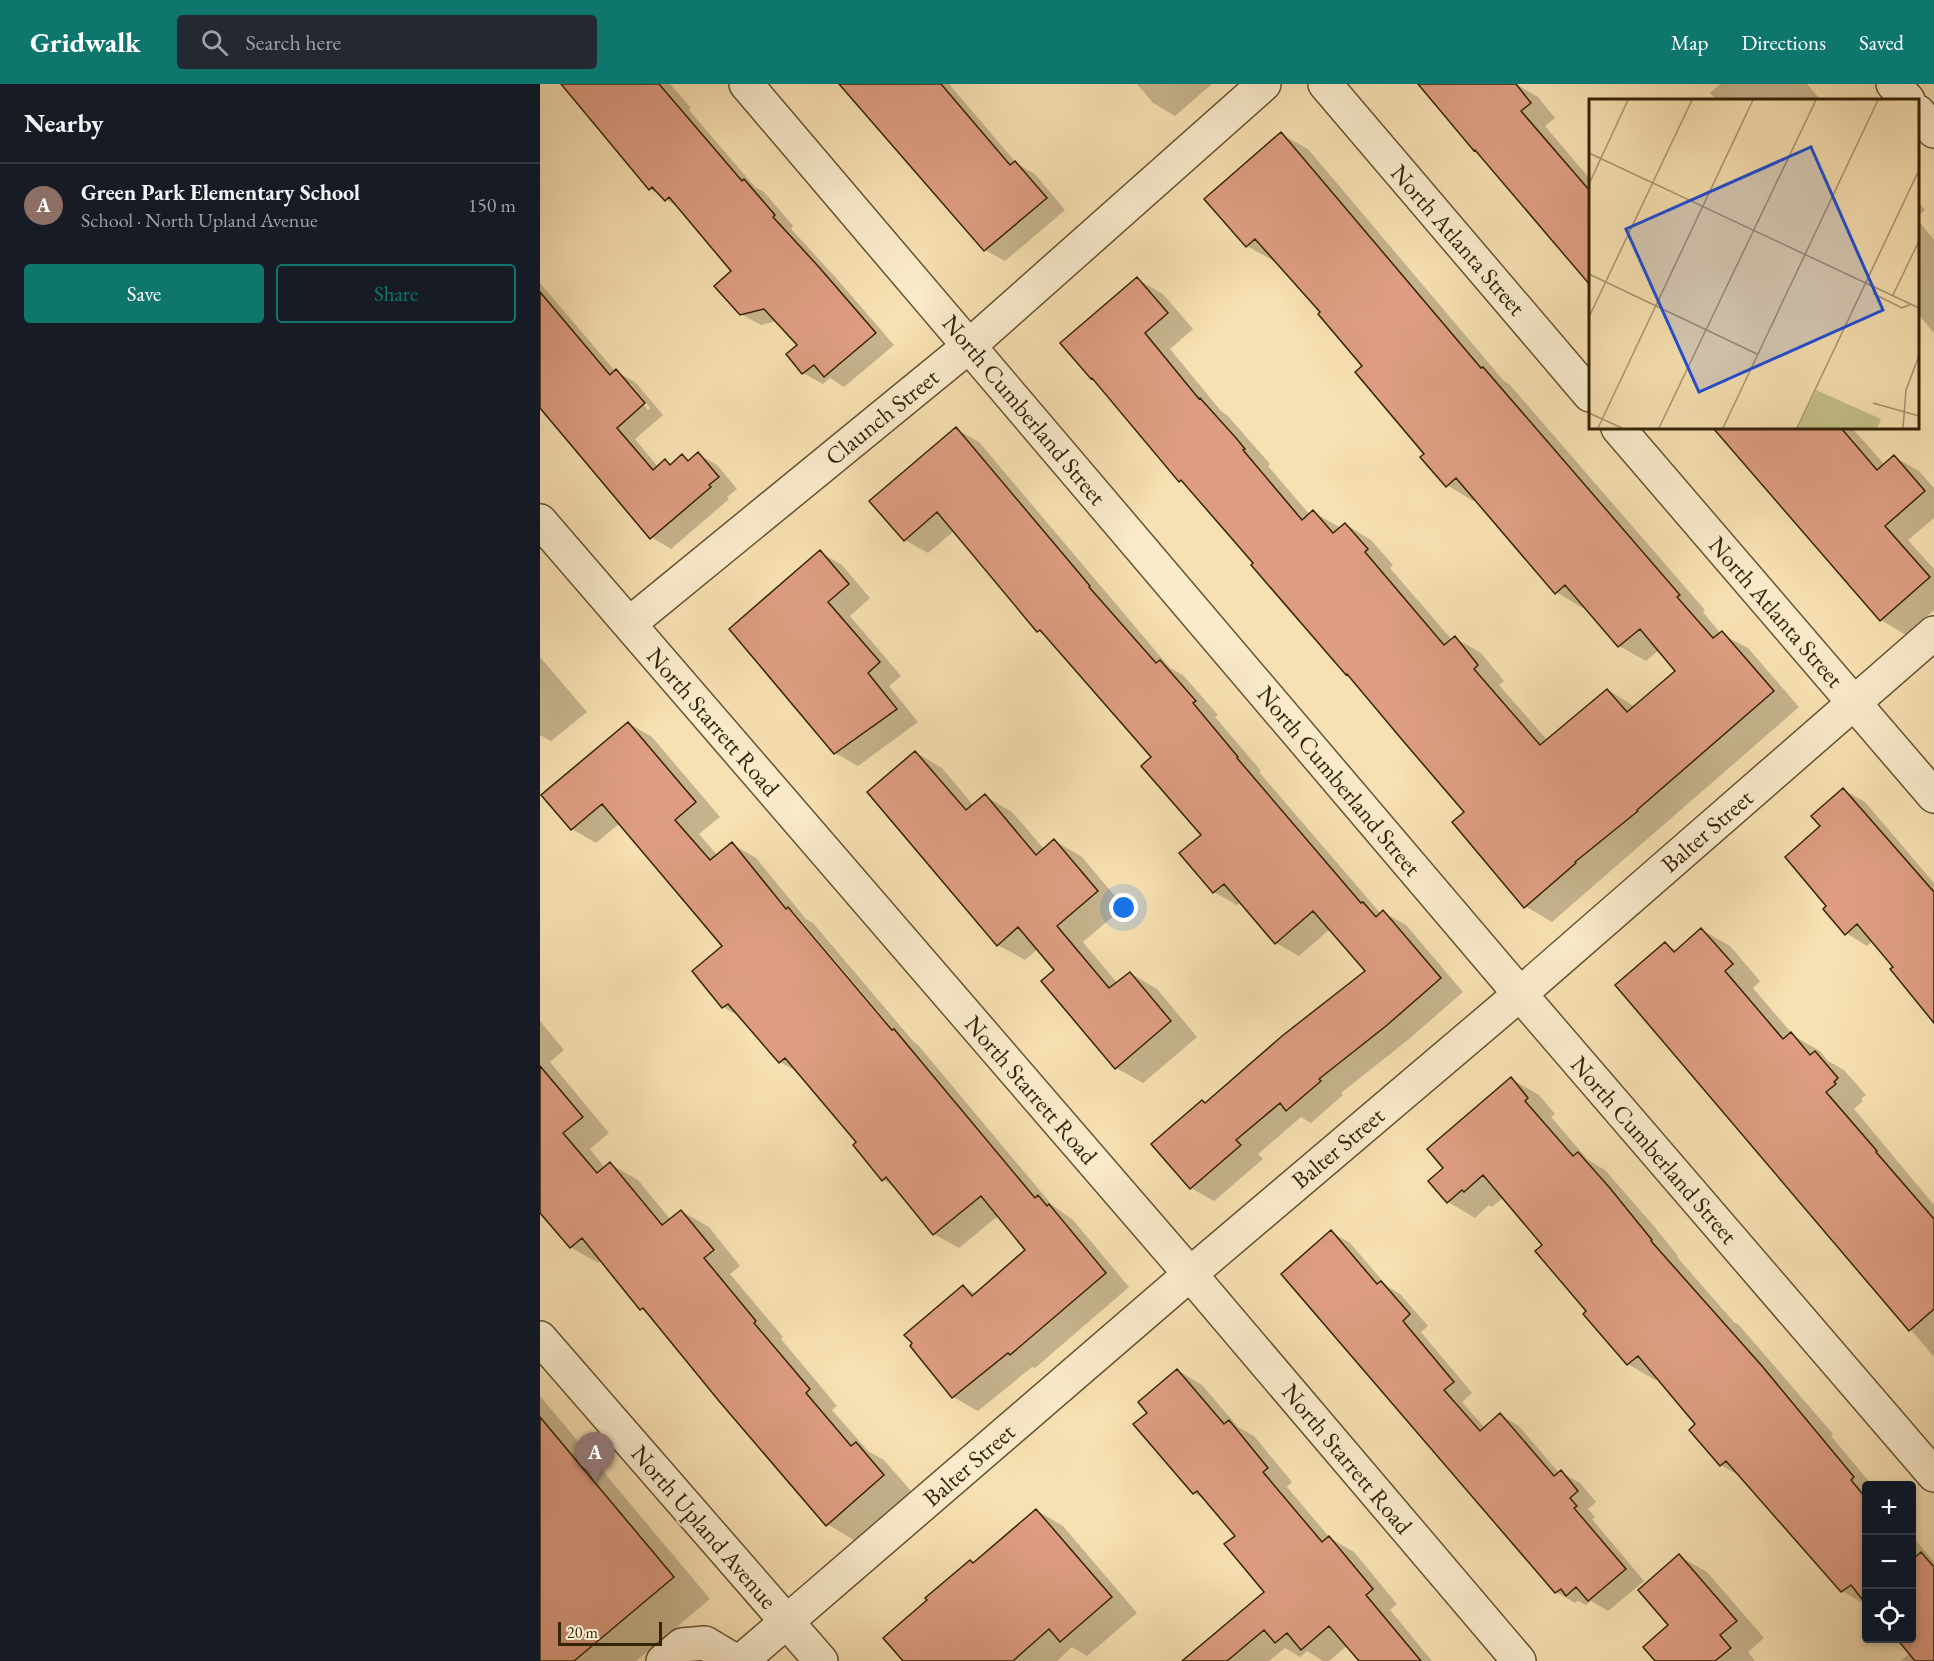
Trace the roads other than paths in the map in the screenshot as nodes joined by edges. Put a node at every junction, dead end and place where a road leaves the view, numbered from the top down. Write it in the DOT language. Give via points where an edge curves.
graph roads {
  1 [pos="746,84"];
  2 [pos="1264,84"];
  3 [pos="1325,84"];
  4 [pos="1893,84"];
  5 [pos="1907,99"];
  6 [pos="1919,114"];
  7 [pos="1934,131"];
  8 [pos="969,346"];
  9 [pos="1589,394"];
  10 [pos="1619,429"];
  11 [pos="540,521"];
  12 [pos="629,624"];
  13 [pos="1934,633"];
  14 [pos="1854,703"];
  15 [pos="1934,796"];
  16 [pos="1520,994"];
  17 [pos="1190,1274"];
  18 [pos="540,1338"];
  19 [pos="1934,1475"];
  20 [pos="787,1622"];
  21 [pos="663,1661"];
  22 [pos="735,1661"];
  23 [pos="741,1661"];
  24 [pos="821,1661"];
  25 [pos="1519,1661"];
  1 -- 8 [label="street, North Cumberland Street"];
  2 -- 8 [label="street, Claunch Street"];
  3 -- 9 [label="street, North Atlanta Street"];
  4 -- 5 [label="street"];
  6 -- 7 [label="street"];
  8 -- 12 [label="street, Claunch Street"];
  8 -- 16 [label="street, North Cumberland Street"];
  10 -- 14 [label="street, North Atlanta Street"];
  11 -- 12 [label="street, North Starrett Road"];
  12 -- 17 [label="street, North Starrett Road"];
  13 -- 14 [label="street, Balter Street"];
  14 -- 15 [label="street, North Atlanta Street"];
  14 -- 16 [label="street, Balter Street"];
  16 -- 17 [label="street, Balter Street"];
  16 -- 19 [label="street, North Cumberland Street"];
  17 -- 20 [label="street, Balter Street"];
  17 -- 25 [label="street, North Starrett Road"];
  18 -- 20 [label="street, North Upland Avenue"];
  20 -- 23 [label="street, Balter Street"];
  20 -- 24 [label="street, North Upland Avenue"];
  21 -- 22 [label="street" via="682,1645 705,1643"];
}
